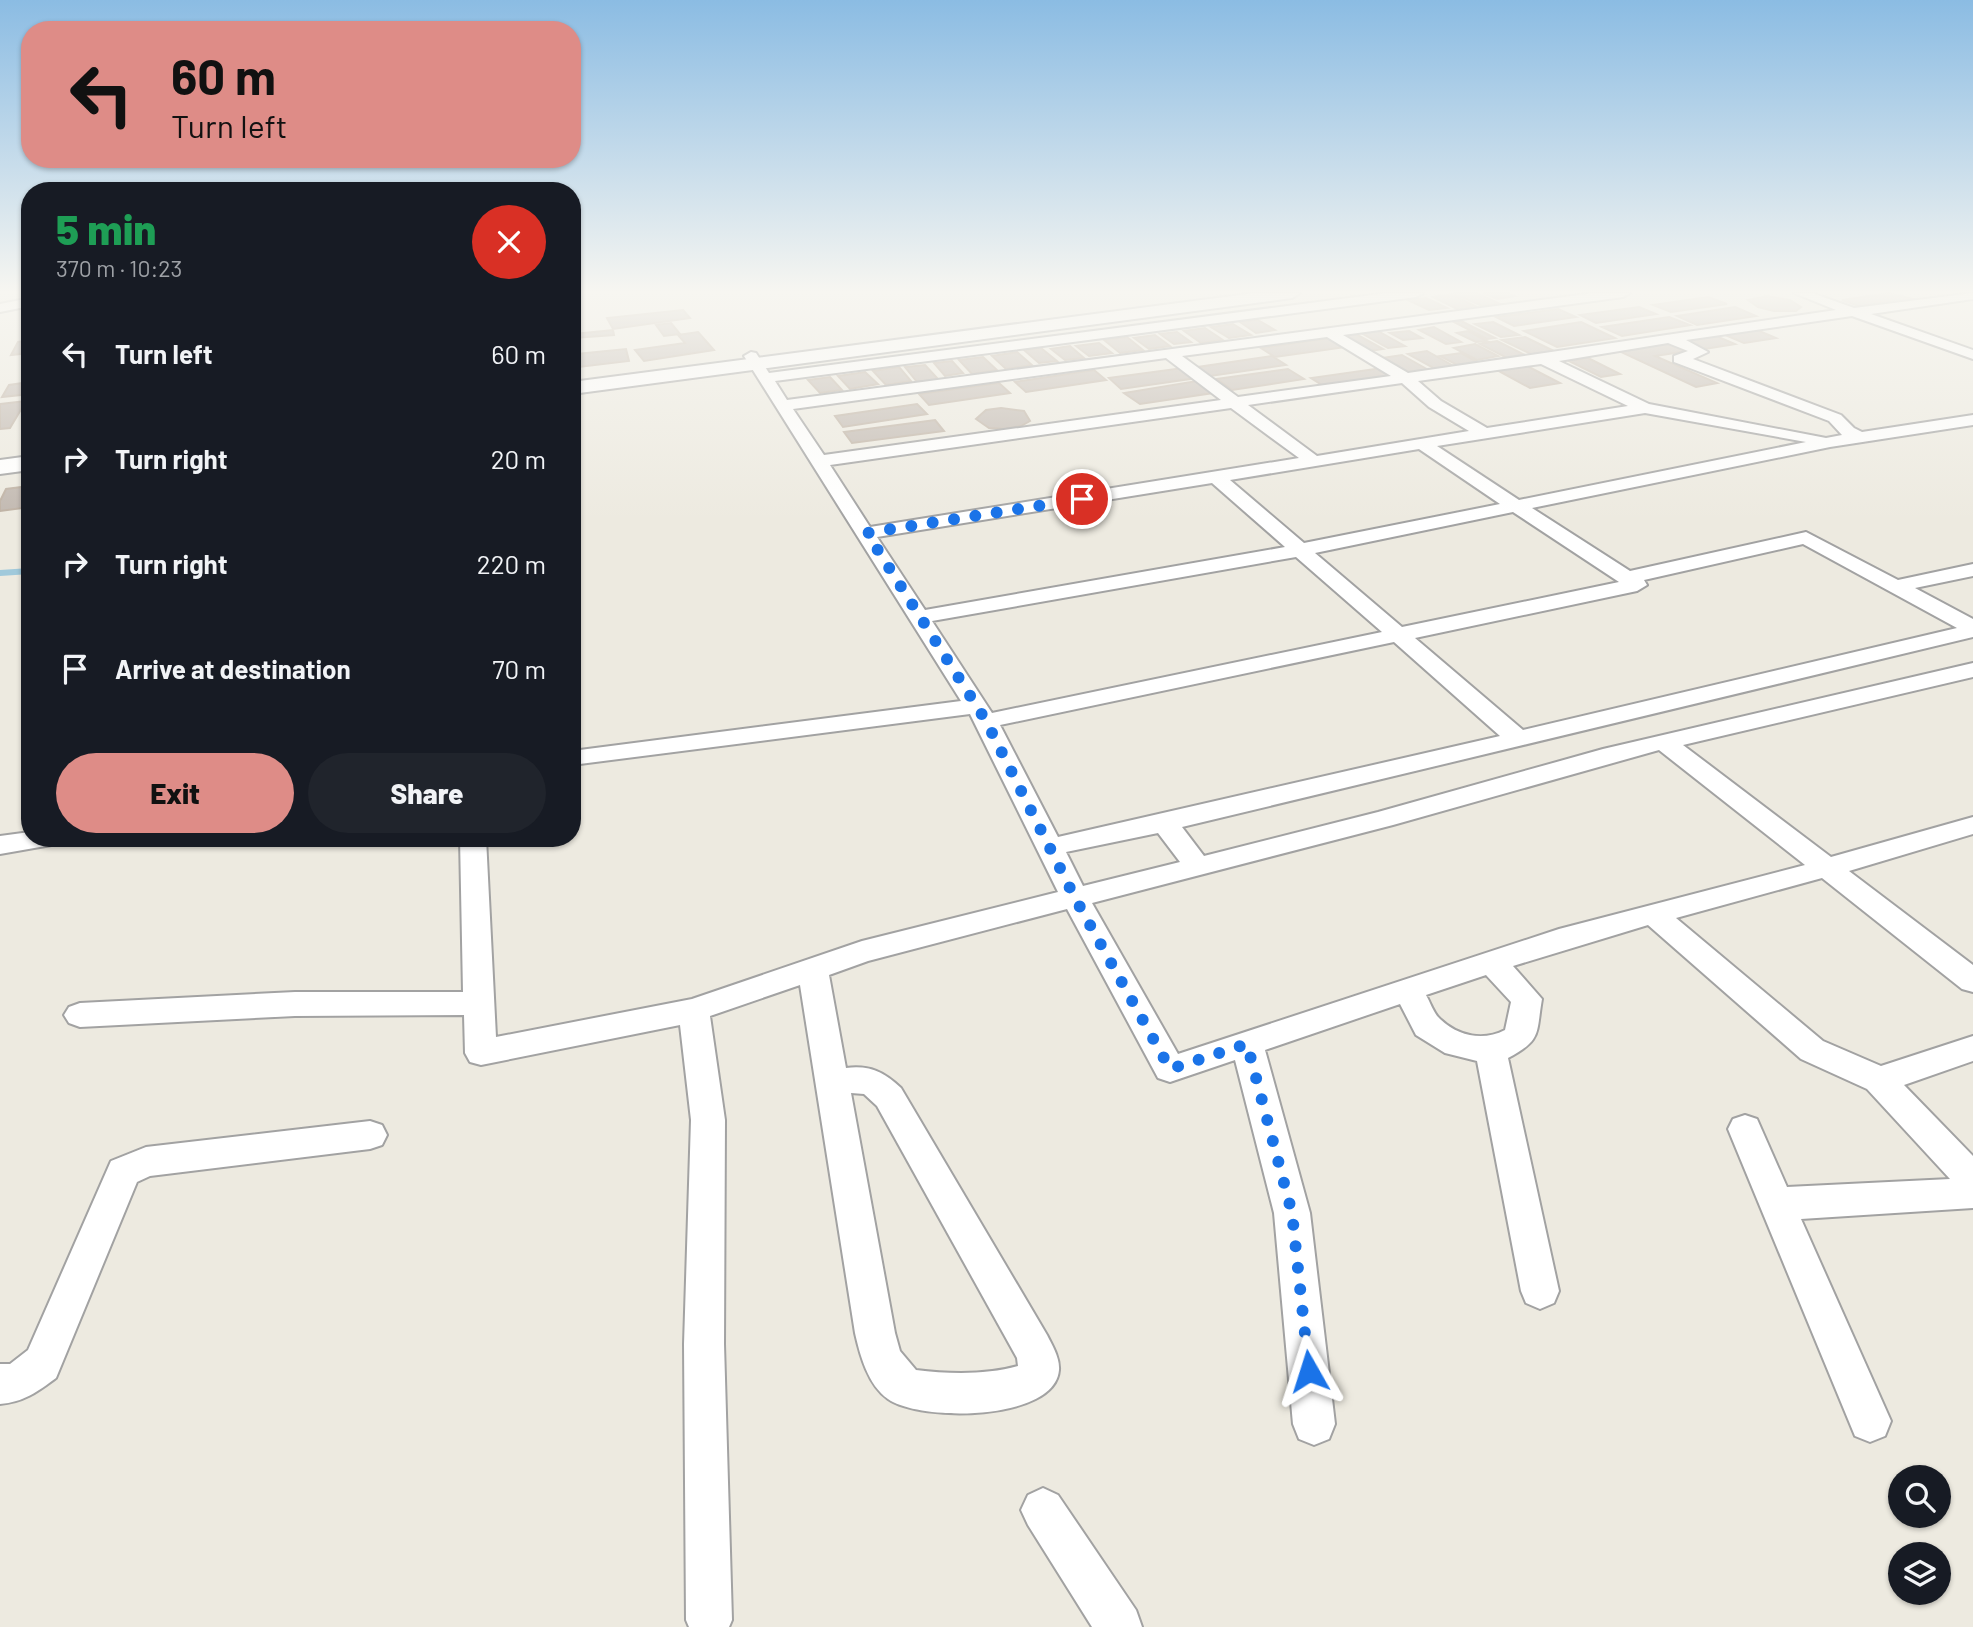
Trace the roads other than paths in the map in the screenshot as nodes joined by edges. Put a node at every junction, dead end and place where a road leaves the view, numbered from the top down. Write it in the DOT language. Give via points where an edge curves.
graph roads {
  1 [pos="730,369"];
  2 [pos="760,369"];
  3 [pos="1051,369"];
  4 [pos="1190,369"];
  5 [pos="1390,369"];
  6 [pos="1471,369"];
  7 [pos="1564,369"];
  8 [pos="1705,369"];
  9 [pos="1405,378"];
  10 [pos="581,384"];
  11 [pos="1236,402"];
  12 [pos="785,405"];
  13 [pos="1645,408"];
  14 [pos="1973,420"];
  15 [pos="1485,434"];
  16 [pos="1860,437"];
  17 [pos="1830,442"];
  18 [pos="1422,444"];
  19 [pos="21,451"];
  20 [pos="0,454"];
  21 [pos="820,460"];
  22 [pos="1313,461"];
  23 [pos="21,464"];
  24 [pos="0,467"];
  25 [pos="1216,477"];
  26 [pos="1516,508"];
  27 [pos="867,533"];
  28 [pos="1300,550"];
  29 [pos="1973,569"];
  30 [pos="1626,578"];
  31 [pos="1897,586"];
  32 [pos="920,617"];
  33 [pos="1973,630"];
  34 [pos="1398,635"];
  35 [pos="1973,670"];
  36 [pos="982,714"];
  37 [pos="1518,739"];
  38 [pos="1664,741"];
  39 [pos="581,757"];
  40 [pos="1165,823"];
  41 [pos="1973,825"];
  42 [pos="21,842"];
  43 [pos="0,845"];
  44 [pos="473,847"];
  45 [pos="1050,847"];
  46 [pos="1197,866"];
  47 [pos="1827,869"];
  48 [pos="1075,898"];
  49 [pos="1652,913"];
  50 [pos="1492,963"];
  51 [pos="813,968"];
  52 [pos="1973,981"];
  53 [pos="1409,991"];
  54 [pos="479,1003"];
  55 [pos="694,1010"];
  56 [pos="80,1015"];
  57 [pos="1247,1044"];
  58 [pos="1973,1048"];
  59 [pos="1491,1052"];
  60 [pos="1879,1080"];
  61 [pos="831,1087"];
  62 [pos="1745,1129"];
  63 [pos="370,1135"];
  64 [pos="1973,1180"];
  65 [pos="1973,1193"];
  66 [pos="1775,1201"];
  67 [pos="1540,1291"];
  68 [pos="0,1384"];
  69 [pos="1870,1421"];
  70 [pos="1314,1424"];
  71 [pos="1043,1510"];
  72 [pos="709,1620"];
  73 [pos="1118,1627"];
  1 -- 10 [label="street"];
  2 -- 12 [label="street"];
  3 -- 12 [label="street"];
  4 -- 11 [label="street"];
  5 -- 9 [label="street"];
  6 -- 9 [label="street"];
  7 -- 13 [label="street"];
  8 -- 16 [label="street" via="1835,418"];
  9 -- 11 [label="street"];
  9 -- 15 [label="street" via="1434,404"];
  11 -- 21 [label="street"];
  11 -- 22 [label="street"];
  12 -- 21 [label="street"];
  13 -- 15 [label="street"];
  13 -- 17 [label="street"];
  14 -- 16 [label="street"];
  15 -- 18 [label="street"];
  16 -- 17 [label="street"];
  17 -- 26 [label="street"];
  18 -- 22 [label="street"];
  18 -- 26 [label="street"];
  19 -- 20 [label="street"];
  21 -- 27 [label="street"];
  22 -- 25 [label="street"];
  23 -- 24 [label="street"];
  25 -- 27 [label="street"];
  25 -- 28 [label="street"];
  26 -- 28 [label="street"];
  26 -- 30 [label="street"];
  27 -- 32 [label="street"];
  28 -- 32 [label="street"];
  28 -- 34 [label="street"];
  29 -- 31 [label="street"];
  30 -- 31 [label="street" via="1806,538"];
  30 -- 34 [label="street" via="1637,585"];
  31 -- 33 [label="street"];
  32 -- 36 [label="street"];
  33 -- 37 [label="street"];
  34 -- 36 [label="street"];
  34 -- 37 [label="street"];
  35 -- 38 [label="street"];
  36 -- 39 [label="street"];
  36 -- 45 [label="street"];
  37 -- 40 [label="street"];
  38 -- 46 [label="street"];
  38 -- 47 [label="street"];
  40 -- 45 [label="street"];
  40 -- 46 [label="street"];
  41 -- 47 [label="street"];
  42 -- 43 [label="street"];
  44 -- 54 [label="street"];
  45 -- 48 [label="street"];
  46 -- 48 [label="street"];
  47 -- 49 [label="street"];
  47 -- 52 [label="street"];
  48 -- 51 [label="street"];
  48 -- 57 [label="street" via="1170,1069"];
  49 -- 50 [label="street"];
  49 -- 60 [label="street" via="1812,1050"];
  50 -- 53 [label="street"];
  50 -- 59 [label="street" via="1527,999 1521,1037"];
  51 -- 55 [label="street"];
  51 -- 61 [label="street"];
  53 -- 57 [label="street"];
  53 -- 59 [label="street" via="1427,1027 1456,1044"];
  54 -- 55 [label="street" via="481,1053"];
  54 -- 56 [label="street" via="295,1004"];
  55 -- 72 [label="street" via="708,1120 704,1344"];
  57 -- 70 [label="street" via="1292,1213"];
  58 -- 60 [label="street"];
  59 -- 67 [label="street"];
  60 -- 64 [label="street"];
  61 -- 61 [label="street" via="875,1333 890,1375 908,1389 966,1394 1027,1385 1040,1367 1033,1348 889,1097 872,1081 849,1080"];
  62 -- 66 [label="street"];
  63 -- 68 [label="street" via="146,1162 123,1172 42,1364 17,1383"];
  65 -- 66 [label="street" via="1796,1204"];
  66 -- 69 [label="street"];
  71 -- 73 [label="street"];
}
